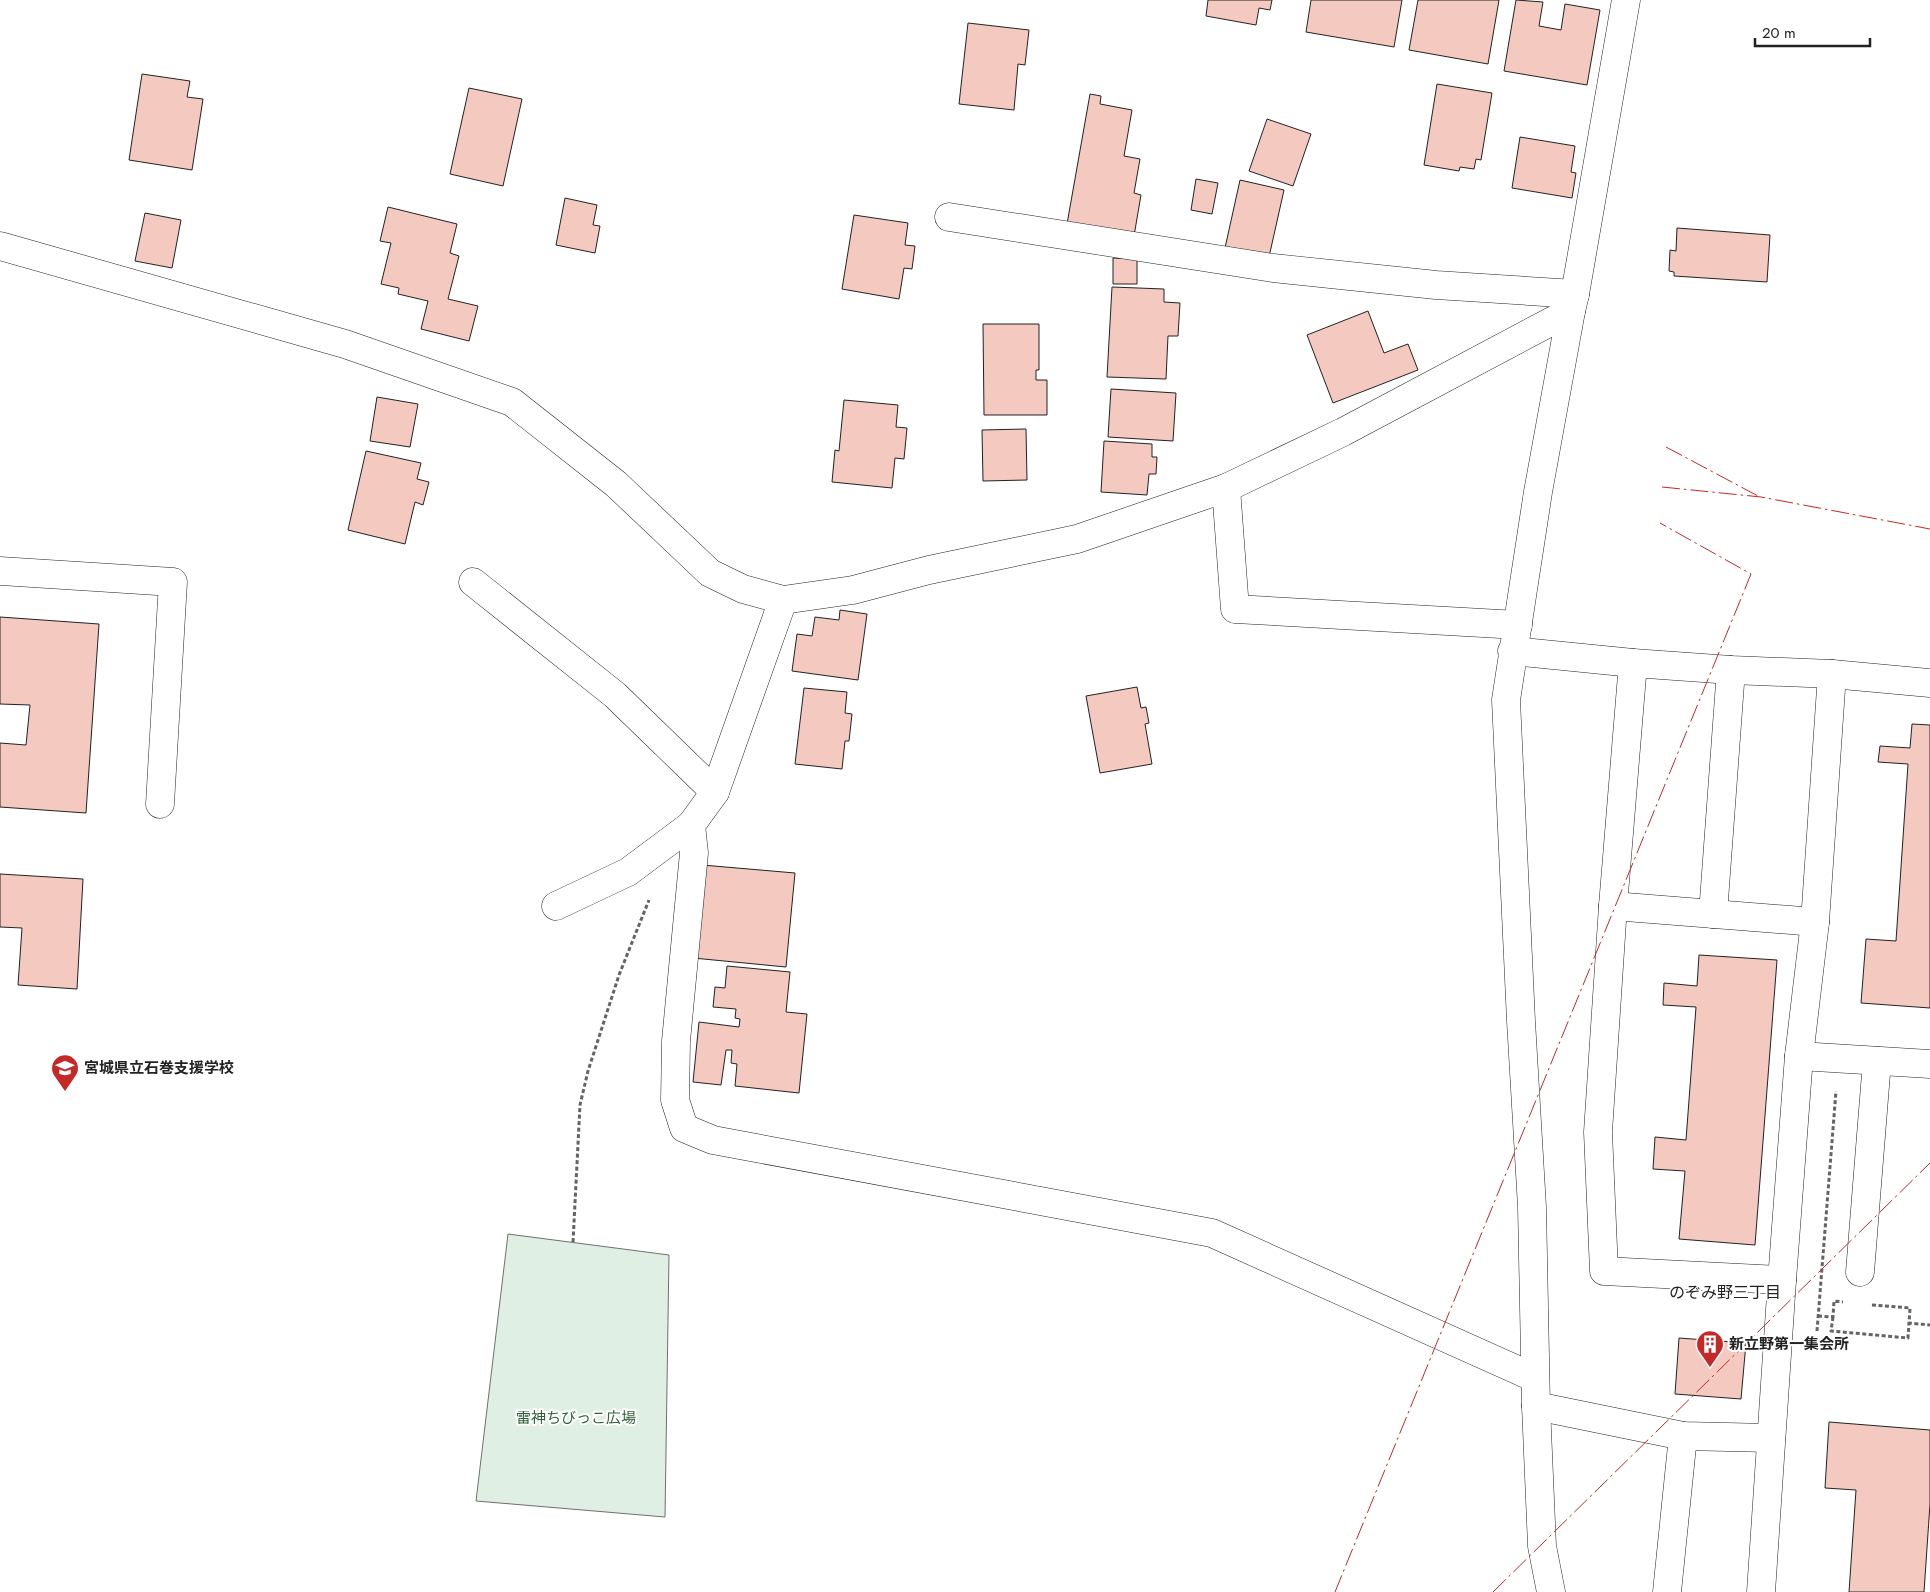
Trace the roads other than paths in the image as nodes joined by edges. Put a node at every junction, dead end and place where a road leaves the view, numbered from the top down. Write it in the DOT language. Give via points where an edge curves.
graph roads {
  1 [pos="1626,0"];
  2 [pos="949,217"];
  3 [pos="0,246"];
  4 [pos="1573,303"];
  5 [pos="1226,488"];
  6 [pos="0,571"];
  7 [pos="473,582"];
  8 [pos="783,600"];
  9 [pos="1515,638"];
  10 [pos="1633,663"];
  11 [pos="1731,670"];
  12 [pos="1832,674"];
  13 [pos="1930,683"];
  14 [pos="715,792"];
  15 [pos="160,804"];
  16 [pos="691,825"];
  17 [pos="556,906"];
  18 [pos="1613,906"];
  19 [pos="1713,914"];
  20 [pos="1815,922"];
  21 [pos="1800,1056"];
  22 [pos="1877,1061"];
  23 [pos="1930,1064"];
  24 [pos="1860,1272"];
  25 [pos="1782,1280"];
  26 [pos="1535,1378"];
  27 [pos="1536,1406"];
  28 [pos="1683,1436"];
  29 [pos="1771,1438"];
  30 [pos="1551,1592"];
  31 [pos="1668,1592"];
  32 [pos="1761,1592"];
  1 -- 4 [label="street"];
  2 -- 4 [label="street" via="1274,268"];
  3 -- 8 [label="street" via="345,344 512,402 616,484 710,572 742,589"];
  4 -- 5 [label="street" via="1343,432"];
  4 -- 9 [label="street"];
  5 -- 8 [label="street" via="1076,539 929,570 853,590"];
  5 -- 9 [label="street" via="1235,609"];
  6 -- 15 [label="street" via="173,582"];
  7 -- 14 [label="street" via="615,695"];
  8 -- 14 [label="street"];
  9 -- 10 [label="street"];
  9 -- 26 [label="street" via="1506,700 1532,1207"];
  10 -- 11 [label="street"];
  10 -- 18 [label="street"];
  11 -- 12 [label="street"];
  11 -- 19 [label="street"];
  12 -- 13 [label="street"];
  12 -- 20 [label="street"];
  14 -- 16 [label="street"];
  16 -- 17 [label="street" via="628,872"];
  16 -- 26 [label="street" via="694,853 676,1042 675,1100 684,1128 713,1140 1212,1233"];
  18 -- 19 [label="street"];
  18 -- 25 [label="street" via="1598,1132 1604,1271"];
  19 -- 20 [label="street"];
  20 -- 21 [label="street"];
  21 -- 22 [label="street"];
  21 -- 25 [label="street"];
  22 -- 23 [label="street"];
  22 -- 24 [label="street"];
  25 -- 29 [label="street"];
  26 -- 27 [label="street"];
  27 -- 28 [label="street"];
  27 -- 30 [label="street" via="1542,1546"];
  28 -- 29 [label="street"];
  28 -- 31 [label="street"];
  29 -- 32 [label="street"];
}
